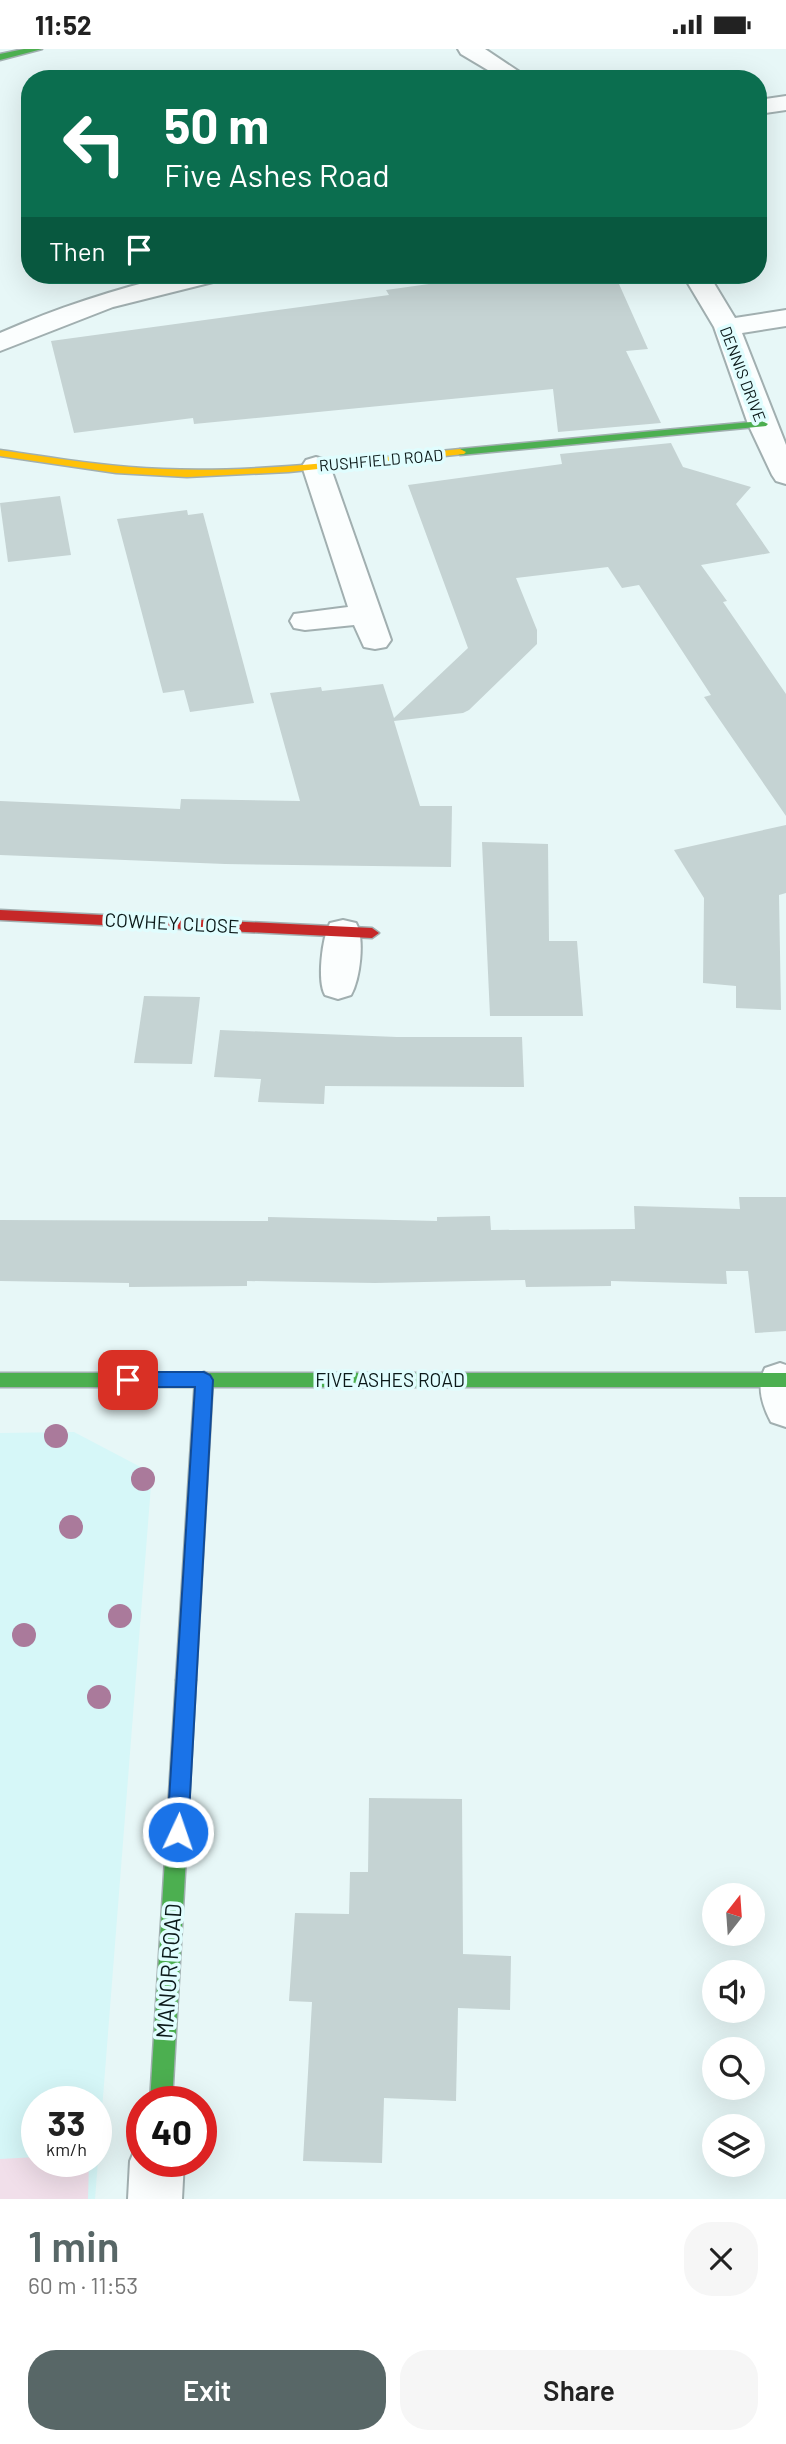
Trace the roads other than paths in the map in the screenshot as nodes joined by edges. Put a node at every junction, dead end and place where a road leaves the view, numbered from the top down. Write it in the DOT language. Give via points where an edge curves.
graph roads {
  1 [pos="37,49"];
  2 [pos="469,49"];
  3 [pos="0,57"];
  4 [pos="504,70"];
  5 [pos="786,103"];
  6 [pos="767,106"];
  7 [pos="162,284"];
  8 [pos="701,284"];
  9 [pos="786,318"];
  10 [pos="727,327"];
  11 [pos="0,343"];
  12 [pos="762,424"];
  13 [pos="0,453"];
  14 [pos="316,466"];
  15 [pos="786,475"];
  16 [pos="305,621"];
  17 [pos="0,915"];
  18 [pos="357,933"];
  19 [pos="338,986"];
  20 [pos="0,1380"];
  21 [pos="204,1380"];
  22 [pos="784,1390"];
  23 [pos="162,2086"];
  24 [pos="156,2177"];
  25 [pos="155,2199"];
  1 -- 3 [label="street"];
  2 -- 4 [label="street"];
  5 -- 6 [label="street"];
  7 -- 11 [label="street" via="90,306"];
  8 -- 10 [label="street, DENNIS DRIVE"];
  9 -- 10 [label="street"];
  10 -- 12 [label="street, DENNIS DRIVE"];
  12 -- 14 [label="street, RUSHFIELD ROAD"];
  12 -- 15 [label="street, DENNIS DRIVE"];
  13 -- 14 [label="street, RUSHFIELD ROAD" via="76,465 186,473"];
  14 -- 16 [label="street" via="371,627"];
  17 -- 18 [label="street, COWHEY CLOSE"];
  18 -- 19 [label="street, COWHEY CLOSE"];
  20 -- 21 [label="street, FIVE ASHES ROAD"];
  21 -- 22 [label="street, FIVE ASHES ROAD"];
  21 -- 23 [label="street, MANOR ROAD"];
  24 -- 25 [label="street"];
}
